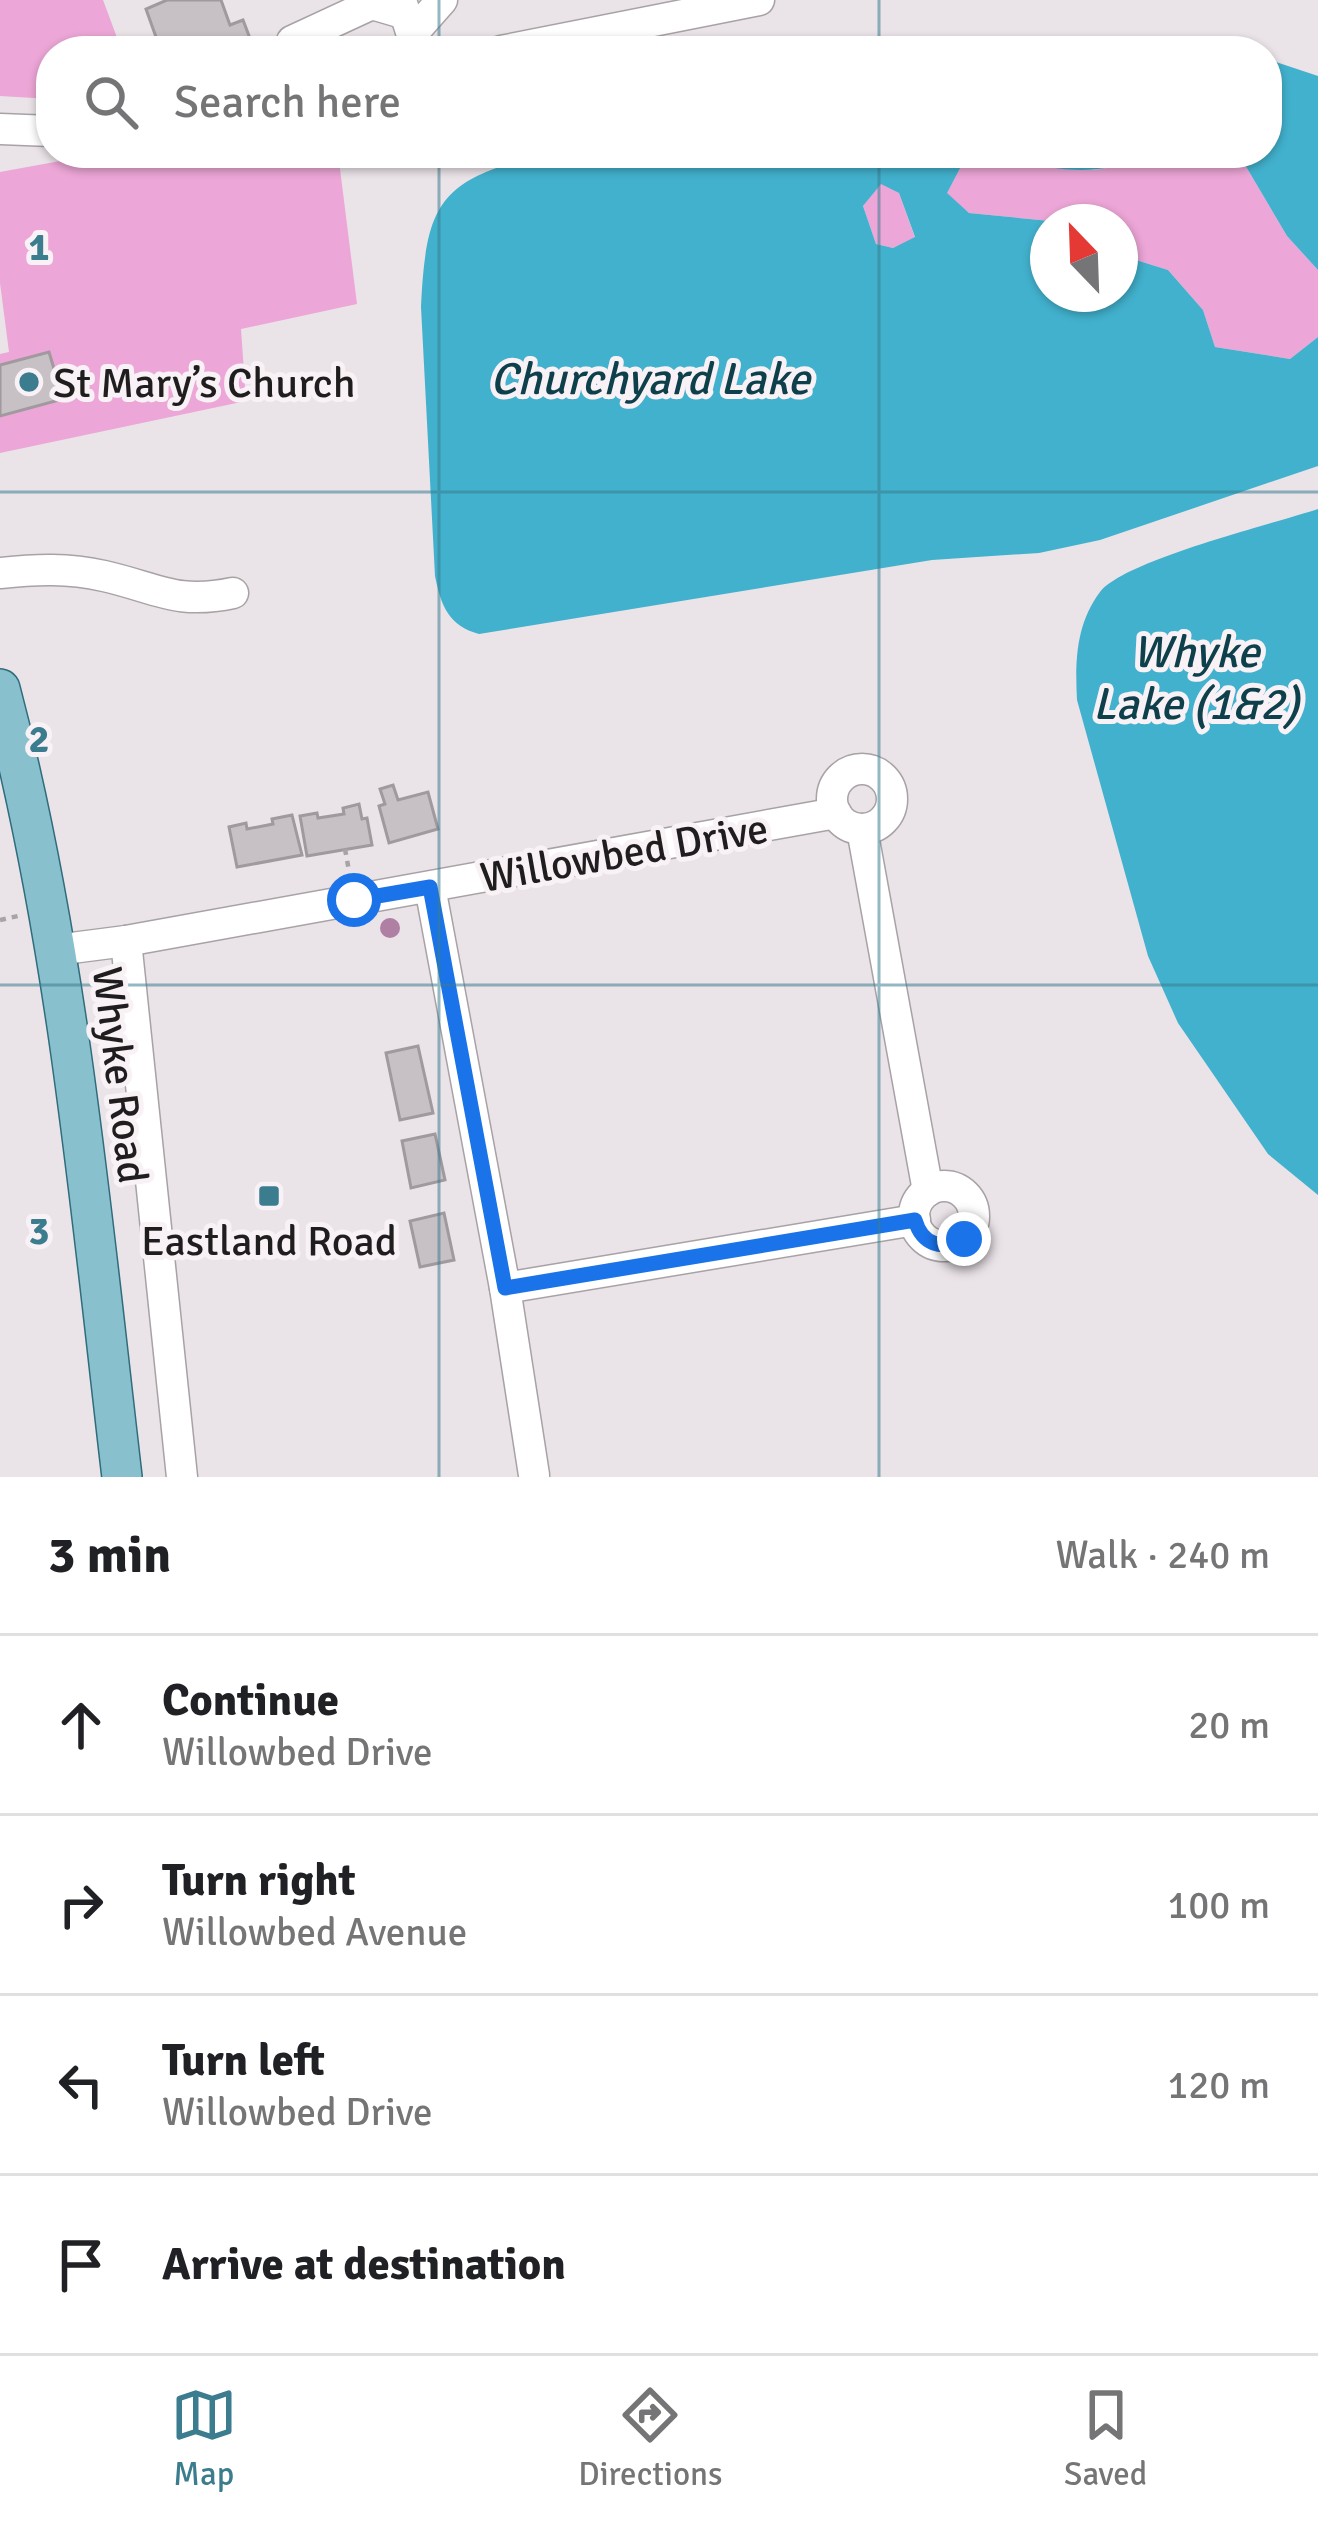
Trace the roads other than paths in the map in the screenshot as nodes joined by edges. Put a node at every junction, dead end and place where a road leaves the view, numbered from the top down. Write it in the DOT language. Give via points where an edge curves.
graph roads {
  1 [pos="442,0"];
  2 [pos="756,0"];
  3 [pos="409,25"];
  4 [pos="303,36"];
  5 [pos="576,36"];
  6 [pos="0,129"];
  7 [pos="36,130"];
  8 [pos="0,574"];
  9 [pos="233,593"];
  10 [pos="0,689"];
  11 [pos="430,887"];
  12 [pos="126,941"];
  13 [pos="56,950"];
  14 [pos="928,1191"];
  15 [pos="915,1220"];
  16 [pos="505,1288"];
  17 [pos="534,1474"];
  18 [pos="122,1477"];
  19 [pos="182,1477"];
  1 -- 3 [label="street"];
  2 -- 5 [label="street"];
  3 -- 4 [label="street" via="372,4"];
  6 -- 7 [label="street"];
  8 -- 9 [label="street" via="49,567 200,600"];
  10 -- 13 [label="main road, Whyke Road"];
  11 -- 12 [label="street, Willowbed Drive"];
  11 -- 14 [label="street, Willowbed Drive" via="849,821"];
  11 -- 16 [label="street"];
  12 -- 13 [label="street, Willowbed Drive"];
  12 -- 19 [label="street"];
  13 -- 18 [label="main road, Whyke Road"];
  14 -- 15 [label="street"];
  14 -- 15 [label="street" via="945,1186 968,1198 970,1231 955,1244 934,1244"];
  15 -- 16 [label="street"];
  16 -- 17 [label="street"];
}
